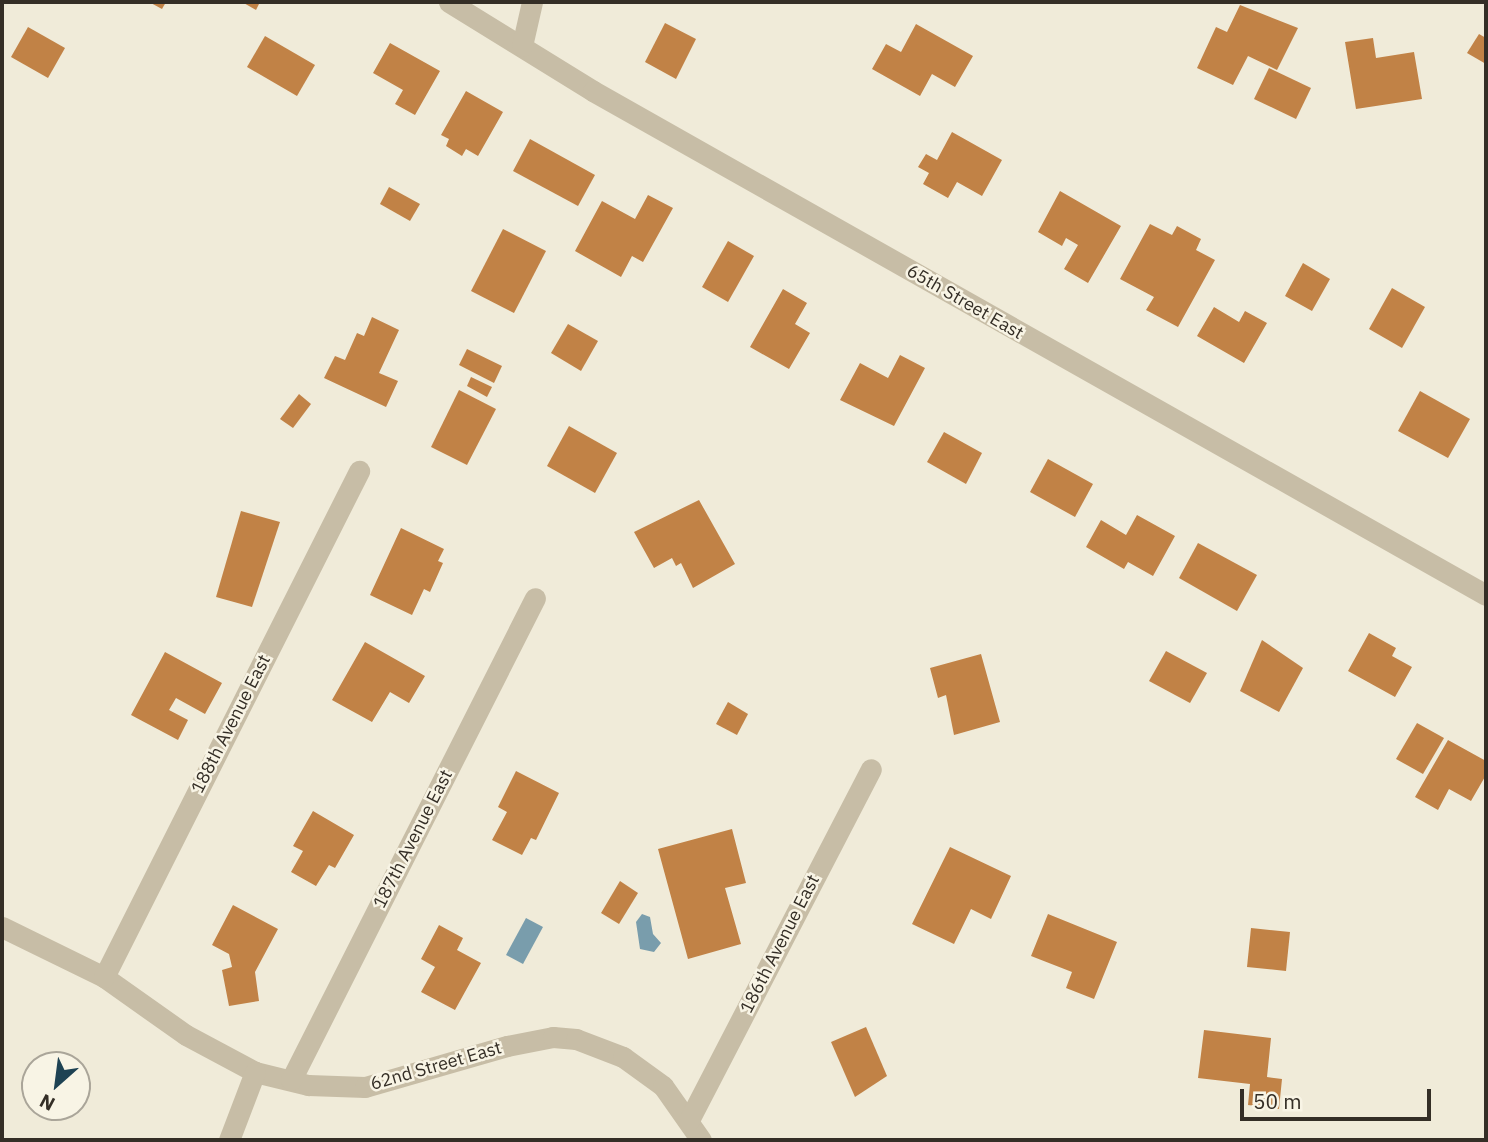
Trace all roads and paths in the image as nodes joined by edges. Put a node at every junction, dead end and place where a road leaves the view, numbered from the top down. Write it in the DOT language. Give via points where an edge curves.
graph roads {
  1 [pos="449,2"];
  2 [pos="532,2"];
  3 [pos="522,46"];
  4 [pos="359,471"];
  5 [pos="1486,594"];
  6 [pos="535,598"];
  7 [pos="871,769"];
  8 [pos="2,928"];
  9 [pos="104,977"];
  10 [pos="255,1072"];
  11 [pos="291,1080"];
  12 [pos="690,1120"];
  13 [pos="229,1140"];
  14 [pos="701,1140"];
  1 -- 3 [label="street, 65th Street East"];
  2 -- 3 [label="street"];
  3 -- 5 [label="street, 65th Street East" via="974,308"];
  4 -- 9 [label="street, 188th Avenue East"];
  6 -- 11 [label="street, 187th Avenue East"];
  7 -- 12 [label="street, 186th Avenue East"];
  8 -- 9 [label="street, 62nd Street East"];
  9 -- 10 [label="street, 62nd Street East" via="187,1035"];
  10 -- 11 [label="street, 62nd Street East"];
  10 -- 13 [label="street"];
  11 -- 12 [label="street, 62nd Street East" via="365,1087 553,1037 595,1044 641,1068 663,1086"];
  12 -- 14 [label="street, 62nd Street East"];
}
